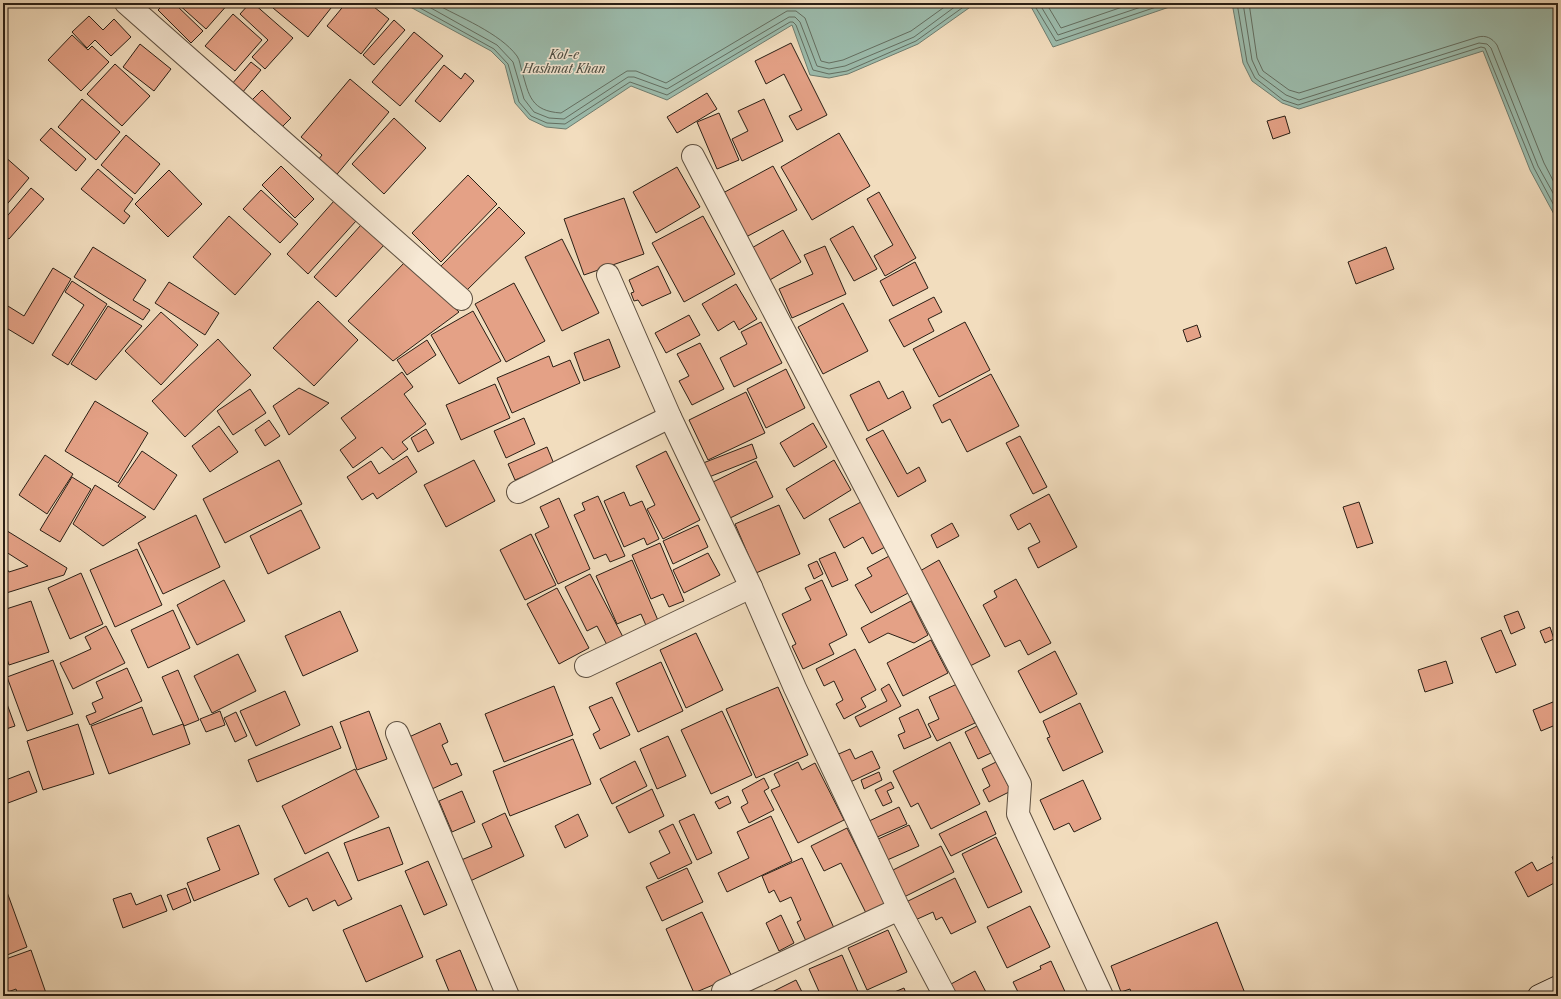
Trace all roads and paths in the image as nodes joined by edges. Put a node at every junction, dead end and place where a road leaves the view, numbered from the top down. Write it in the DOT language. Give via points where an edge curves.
graph roads {
  1 [pos="126,3"];
  2 [pos="693,156"];
  3 [pos="608,275"];
  4 [pos="461,298"];
  5 [pos="670,417"];
  6 [pos="518,492"];
  7 [pos="751,587"];
  8 [pos="586,666"];
  9 [pos="397,733"];
  10 [pos="899,909"];
  11 [pos="1558,987"];
  12 [pos="723,991"];
  13 [pos="508,996"];
  14 [pos="945,996"];
  15 [pos="1102,996"];
  16 [pos="1539,996"];
  1 -- 4 [label="street"];
  2 -- 15 [label="street" via="1020,784 1018,814"];
  3 -- 5 [label="street"];
  5 -- 6 [label="street"];
  5 -- 7 [label="street"];
  7 -- 8 [label="street"];
  7 -- 10 [label="street" via="795,688"];
  9 -- 13 [label="street"];
  10 -- 12 [label="street"];
  10 -- 14 [label="street"];
  11 -- 16 [label="street"];
}
